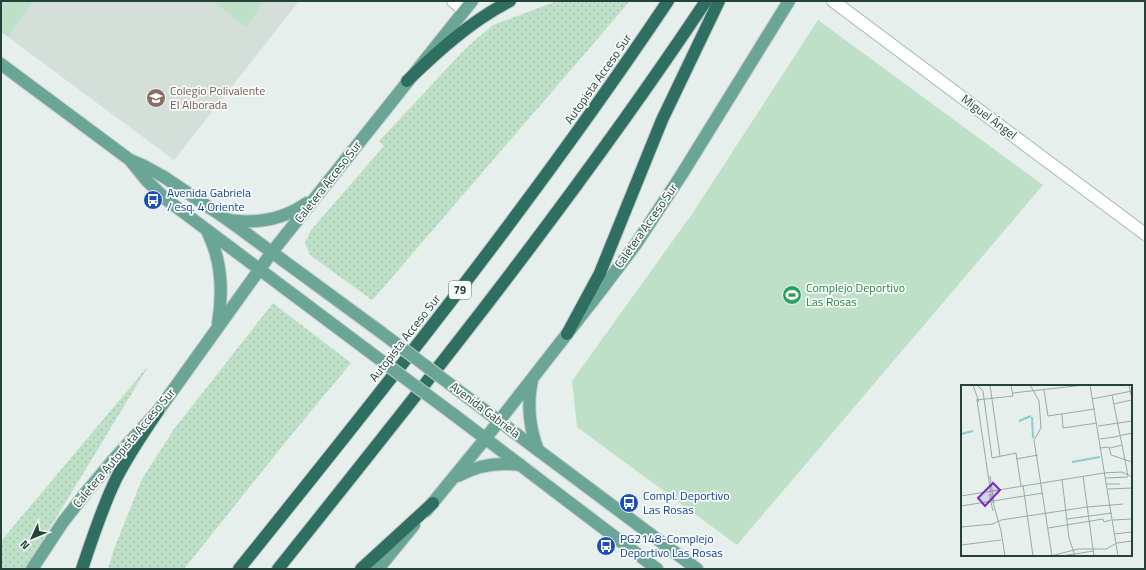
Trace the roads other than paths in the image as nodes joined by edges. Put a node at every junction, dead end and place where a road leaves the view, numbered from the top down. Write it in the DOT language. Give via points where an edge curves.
graph roads {
  1 [pos="453,1"];
  2 [pos="510,1"];
  3 [pos="668,1"];
  4 [pos="706,1"];
  5 [pos="720,1"];
  6 [pos="788,1"];
  7 [pos="833,1"];
  8 [pos="468,5"];
  9 [pos="1,64"];
  10 [pos="407,81"];
  11 [pos="130,160"];
  12 [pos="315,198"];
  13 [pos="228,220"];
  14 [pos="208,232"];
  15 [pos="1145,234"];
  16 [pos="272,252"];
  17 [pos="259,269"];
  18 [pos="218,326"];
  19 [pos="567,334"];
  20 [pos="532,379"];
  21 [pos="158,411"];
  22 [pos="499,420"];
  23 [pos="485,439"];
  24 [pos="538,450"];
  25 [pos="520,464"];
  26 [pos="453,478"];
  27 [pos="433,503"];
  28 [pos="32,569"];
  29 [pos="82,569"];
  30 [pos="239,569"];
  31 [pos="278,569"];
  32 [pos="361,569"];
  33 [pos="378,569"];
  34 [pos="657,569"];
  35 [pos="697,569"];
  1 -- 8 [label="street"];
  2 -- 10 [label="highway" via="454,38"];
  3 -- 30 [label="highway, Autopista Acceso Sur / 79" via="602,98 485,257"];
  4 -- 31 [label="highway, 79" via="622,123 500,289"];
  5 -- 19 [label="highway" via="662,120 600,273"];
  6 -- 19 [label="main road, Caletera Acceso Sur" via="659,209"];
  7 -- 15 [label="street, Miguel Ángel"];
  8 -- 10 [label="main road, Caletera Acceso Sur"];
  9 -- 11 [label="main road"];
  10 -- 12 [label="main road, Caletera Acceso Sur"];
  11 -- 13 [label="main road, Avenida Gabriela" via="164,177"];
  11 -- 14 [label="main road, Avenida Gabriela" via="157,191"];
  12 -- 13 [label="main road" via="293,212 268,220"];
  12 -- 16 [label="main road, Caletera Acceso Sur"];
  13 -- 16 [label="main road, Avenida Gabriela"];
  14 -- 17 [label="main road, Avenida Gabriela"];
  14 -- 18 [label="main road" via="214,245 220,275"];
  16 -- 17 [label="main road, Caletera Acceso Sur"];
  16 -- 22 [label="main road, Avenida Gabriela, bridge"];
  17 -- 18 [label="main road, Caletera Autopista Acceso Sur"];
  17 -- 23 [label="main road, Avenida Gabriela, bridge"];
  18 -- 21 [label="main road, Caletera Autopista Acceso Sur"];
  19 -- 20 [label="main road, Caletera Acceso Sur"];
  20 -- 22 [label="main road, Caletera Acceso Sur"];
  20 -- 24 [label="main road" via="529,414"];
  21 -- 28 [label="main road, Caletera Autopista Acceso Sur" via="88,490"];
  21 -- 29 [label="highway" via="132,450 104,505"];
  22 -- 23 [label="main road, Caletera Acceso Sur"];
  22 -- 24 [label="main road, Avenida Gabriela"];
  23 -- 25 [label="main road, Avenida Gabriela"];
  23 -- 26 [label="main road"];
  24 -- 35 [label="main road, Avenida Gabriela"];
  25 -- 26 [label="main road" via="481,466"];
  25 -- 34 [label="main road, Avenida Gabriela"];
  26 -- 27 [label="main road"];
  27 -- 32 [label="highway"];
  27 -- 33 [label="main road"];
}
